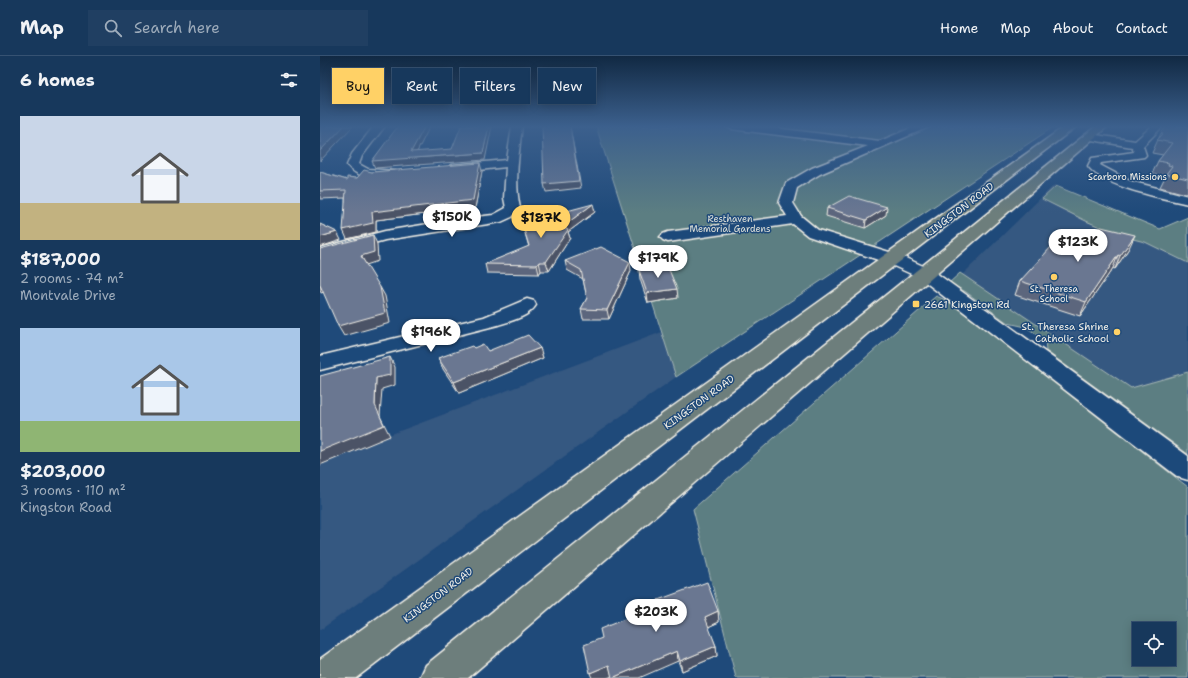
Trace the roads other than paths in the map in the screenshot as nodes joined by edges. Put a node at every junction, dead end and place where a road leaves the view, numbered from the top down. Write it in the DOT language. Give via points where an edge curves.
graph roads {
  1 [pos="357,155"];
  2 [pos="513,155"];
  3 [pos="849,155"];
  4 [pos="1050,155"];
  5 [pos="1060,155"];
  6 [pos="1118,155"];
  7 [pos="1140,155"];
  8 [pos="1101,159"];
  9 [pos="512,163"];
  10 [pos="1144,169"];
  11 [pos="436,170"];
  12 [pos="1129,172"];
  13 [pos="402,173"];
  14 [pos="1188,200"];
  15 [pos="796,219"];
  16 [pos="668,237"];
  17 [pos="320,253"];
  18 [pos="893,259"];
  19 [pos="926,274"];
  20 [pos="527,305"];
  21 [pos="320,364"];
  22 [pos="1188,470"];
  23 [pos="325,678"];
  24 [pos="439,678"];
  1 -- 13 [label="street" via="353,165 356,169 364,172"];
  2 -- 9 [label="street"];
  3 -- 15 [label="street" via="791,186 786,203"];
  4 -- 18 [label="main road, KINGSTON ROAD"];
  5 -- 19 [label="main road"];
  6 -- 8 [label="street"];
  7 -- 10 [label="street"];
  8 -- 12 [label="street" via="1104,165"];
  8 -- 14 [label="street" via="1096,160 1094,166 1100,172 1123,182"];
  9 -- 11 [label="street"];
  9 -- 17 [label="street" via="513,208 503,217 388,235 346,244"];
  15 -- 16 [label="street"];
  15 -- 18 [label="street" via="813,233"];
  18 -- 19 [label="street"];
  18 -- 23 [label="main road, KINGSTON ROAD"];
  19 -- 22 [label="street"];
  19 -- 24 [label="main road"];
  20 -- 21 [label="street" via="514,313 491,321"];
}
